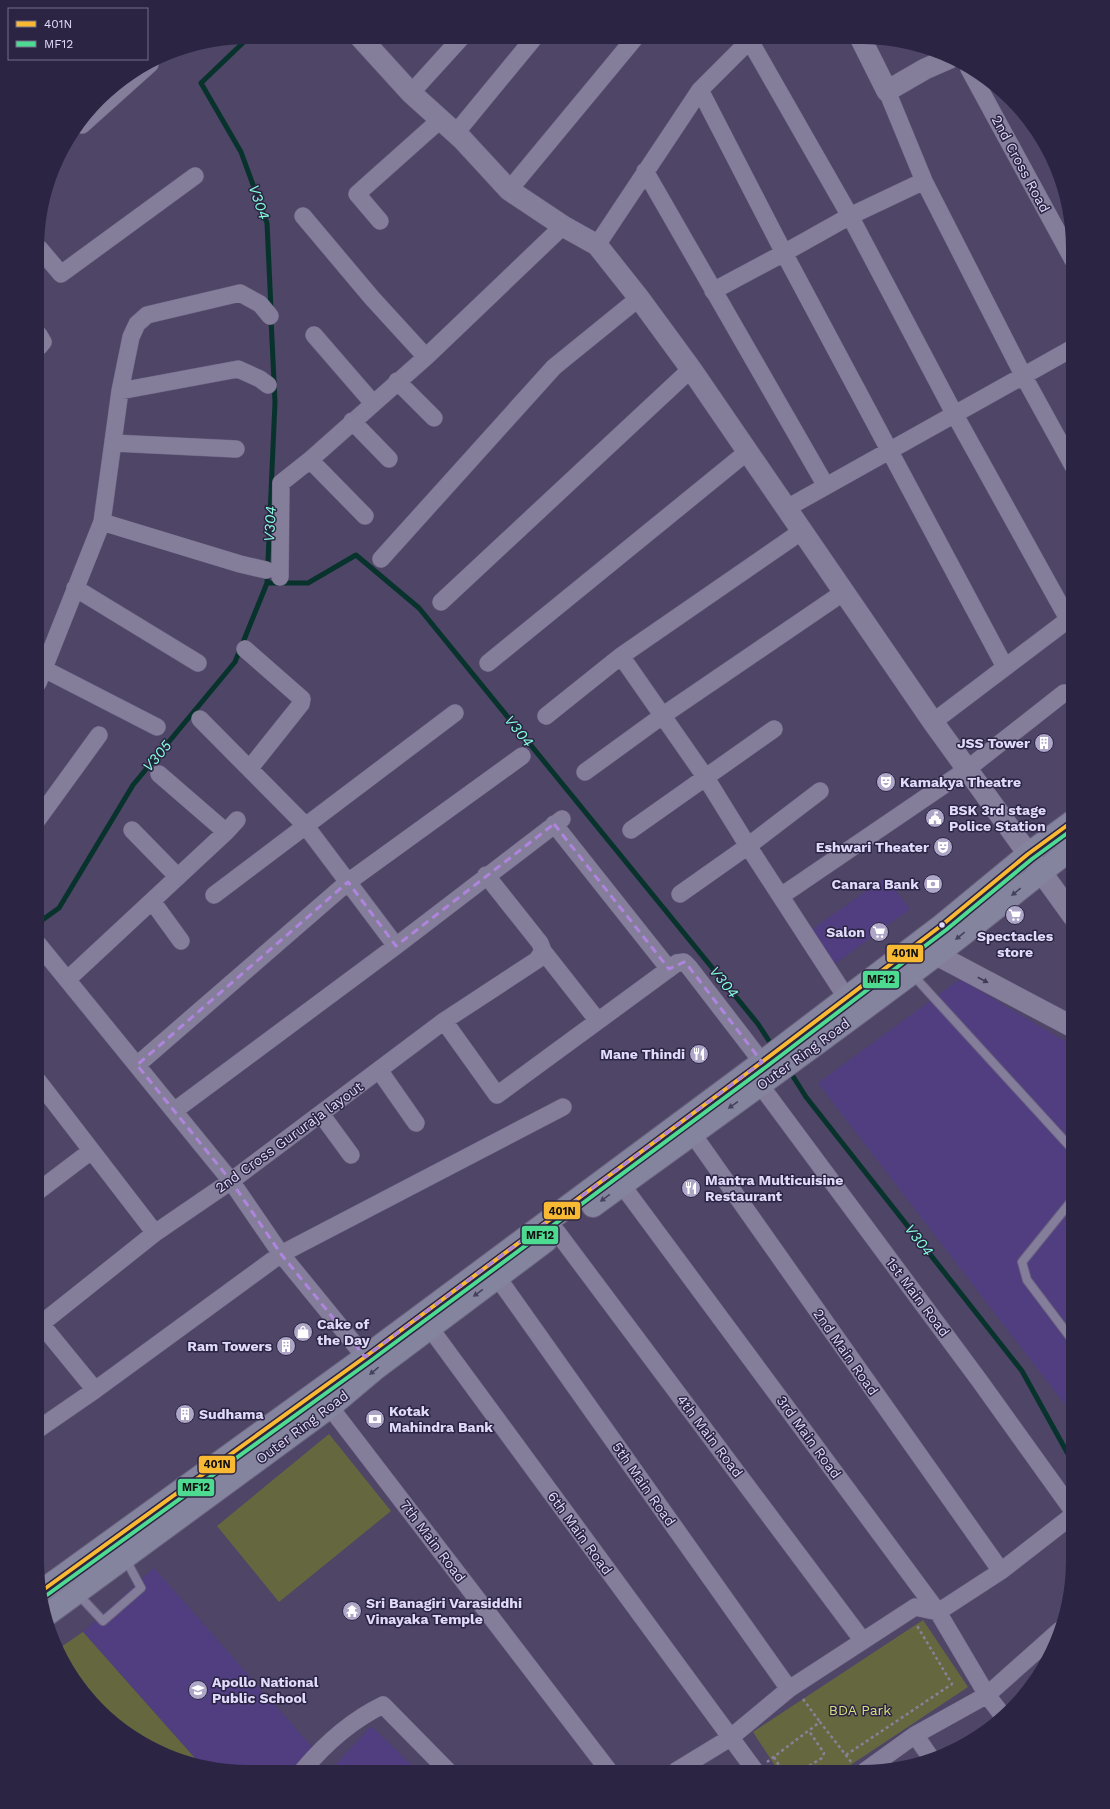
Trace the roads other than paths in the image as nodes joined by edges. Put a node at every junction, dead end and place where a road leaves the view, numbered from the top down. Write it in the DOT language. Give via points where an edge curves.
graph roads {
  1 [pos="366,44"];
  2 [pos="456,44"];
  3 [pos="528,44"];
  4 [pos="630,44"];
  5 [pos="747,44"];
  6 [pos="753,44"];
  7 [pos="864,44"];
  8 [pos="943,61"];
  9 [pos="973,77"];
  10 [pos="130,82"];
  11 [pos="700,90"];
  12 [pos="887,91"];
  13 [pos="411,93"];
  14 [pos="101,107"];
  15 [pos="448,127"];
  16 [pos="645,171"];
  17 [pos="195,176"];
  18 [pos="924,180"];
  19 [pos="509,190"];
  20 [pos="303,216"];
  21 [pos="850,216"];
  22 [pos="380,221"];
  23 [pos="563,226"];
  24 [pos="597,245"];
  25 [pos="1066,247"];
  26 [pos="784,253"];
  27 [pos="44,254"];
  28 [pos="713,291"];
  29 [pos="639,298"];
  30 [pos="270,316"];
  31 [pos="314,335"];
  32 [pos="1066,352"];
  33 [pos="426,357"];
  34 [pos="691,369"];
  35 [pos="1023,375"];
  36 [pos="397,381"];
  37 [pos="268,385"];
  38 [pos="120,391"];
  39 [pos="372,402"];
  40 [pos="955,415"];
  41 [pos="434,418"];
  42 [pos="352,421"];
  43 [pos="113,443"];
  44 [pos="236,449"];
  45 [pos="891,451"];
  46 [pos="748,452"];
  47 [pos="1066,453"];
  48 [pos="389,459"];
  49 [pos="310,460"];
  50 [pos="826,486"];
  51 [pos="787,508"];
  52 [pos="366,516"];
  53 [pos="102,522"];
  54 [pos="802,531"];
  55 [pos="381,559"];
  56 [pos="75,588"];
  57 [pos="844,592"];
  58 [pos="441,602"];
  59 [pos="1066,609"];
  60 [pos="1066,622"];
  61 [pos="245,649"];
  62 [pos="621,656"];
  63 [pos="198,663"];
  64 [pos="488,663"];
  65 [pos="1005,667"];
  66 [pos="44,668"];
  67 [pos="44,677"];
  68 [pos="1064,693"];
  69 [pos="455,713"];
  70 [pos="546,716"];
  71 [pos="662,716"];
  72 [pos="200,719"];
  73 [pos="933,722"];
  74 [pos="156,727"];
  75 [pos="774,729"];
  76 [pos="99,735"];
  77 [pos="522,756"];
  78 [pos="250,768"];
  79 [pos="966,770"];
  80 [pos="585,772"];
  81 [pos="159,774"];
  82 [pos="706,778"];
  83 [pos="820,791"];
  84 [pos="44,811"];
  85 [pos="237,820"];
  86 [pos="305,825"];
  87 [pos="1066,825"];
  88 [pos="132,830"];
  89 [pos="631,830"];
  90 [pos="226,832"];
  91 [pos="748,846"];
  92 [pos="1066,853"];
  93 [pos="1028,854"];
  94 [pos="1040,872"];
  95 [pos="486,875"];
  96 [pos="178,877"];
  97 [pos="348,882"];
  98 [pos="680,894"];
  99 [pos="214,895"];
  100 [pos="781,896"];
  101 [pos="152,901"];
  102 [pos="1066,907"];
  103 [pos="181,941"];
  104 [pos="396,946"];
  105 [pos="44,951"];
  106 [pos="543,951"];
  107 [pos="936,955"];
  108 [pos="905,965"];
  109 [pos="669,969"];
  110 [pos="68,979"];
  111 [pos="846,997"];
  112 [pos="444,1021"];
  113 [pos="598,1021"];
  114 [pos="1066,1023"];
  115 [pos="802,1044"];
  116 [pos="137,1065"];
  117 [pos="380,1070"];
  118 [pos="766,1070"];
  119 [pos="44,1089"];
  120 [pos="563,1107"];
  121 [pos="174,1111"];
  122 [pos="321,1114"];
  123 [pos="416,1123"];
  124 [pos="692,1133"];
  125 [pos="1066,1142"];
  126 [pos="91,1151"];
  127 [pos="351,1155"];
  128 [pos="231,1181"];
  129 [pos="622,1185"];
  130 [pos="44,1187"];
  131 [pos="1066,1208"];
  132 [pos="557,1232"];
  133 [pos="155,1233"];
  134 [pos="281,1254"];
  135 [pos="498,1278"];
  136 [pos="44,1319"];
  137 [pos="430,1328"];
  138 [pos="44,1329"];
  139 [pos="1066,1332"];
  140 [pos="365,1357"];
  141 [pos="96,1390"];
  142 [pos="330,1407"];
  143 [pos="44,1425"];
  144 [pos="1066,1501"];
  145 [pos="1066,1520"];
  146 [pos="124,1557"];
  147 [pos="1001,1571"];
  148 [pos="46,1588"];
  149 [pos="77,1592"];
  150 [pos="51,1612"];
  151 [pos="938,1612"];
  152 [pos="1050,1639"];
  153 [pos="863,1641"];
  154 [pos="789,1689"];
  155 [pos="987,1695"];
  156 [pos="999,1711"];
  157 [pos="915,1735"];
  158 [pos="730,1738"];
  159 [pos="928,1754"];
  160 [pos="308,1765"];
  161 [pos="442,1765"];
  162 [pos="603,1765"];
  163 [pos="687,1765"];
  164 [pos="751,1765"];
  165 [pos="866,1765"];
  1 -- 13 [label="street"];
  2 -- 13 [label="street"];
  3 -- 15 [label="street"];
  4 -- 19 [label="street"];
  5 -- 11 [label="street"];
  6 -- 21 [label="street"];
  7 -- 12 [label="street"];
  8 -- 12 [label="street"];
  9 -- 25 [label="street, 2nd Cross Road"];
  10 -- 14 [label="street"];
  11 -- 16 [label="street"];
  11 -- 26 [label="street"];
  12 -- 18 [label="street"];
  13 -- 15 [label="street"];
  15 -- 19 [label="street"];
  15 -- 22 [label="street" via="357,194"];
  16 -- 24 [label="street"];
  16 -- 28 [label="street"];
  17 -- 27 [label="street" via="61,274"];
  18 -- 21 [label="street"];
  18 -- 35 [label="street"];
  19 -- 23 [label="street"];
  20 -- 33 [label="street"];
  21 -- 26 [label="street"];
  21 -- 40 [label="street"];
  23 -- 24 [label="street"];
  23 -- 33 [label="street"];
  24 -- 29 [label="street"];
  26 -- 28 [label="street"];
  26 -- 45 [label="street"];
  28 -- 50 [label="street"];
  29 -- 34 [label="street"];
  29 -- 55 [label="street" via="554,367"];
  30 -- 38 [label="street" via="260,304 240,293 147,315 137,324 131,337"];
  31 -- 39 [label="street"];
  32 -- 35 [label="street"];
  33 -- 36 [label="street"];
  34 -- 46 [label="street"];
  34 -- 58 [label="street"];
  35 -- 40 [label="street"];
  35 -- 47 [label="street"];
  36 -- 39 [label="street"];
  36 -- 41 [label="street"];
  37 -- 38 [label="street" via="238,369"];
  38 -- 43 [label="street"];
  39 -- 42 [label="street"];
  40 -- 45 [label="street"];
  40 -- 59 [label="street"];
  42 -- 48 [label="street"];
  42 -- 49 [label="street"];
  43 -- 44 [label="street"];
  43 -- 53 [label="street"];
  45 -- 50 [label="street"];
  45 -- 65 [label="street"];
  46 -- 51 [label="street"];
  46 -- 64 [label="street"];
  49 -- 52 [label="street"];
  49 -- 53 [label="street" via="281,483 273,573"];
  50 -- 51 [label="street"];
  51 -- 54 [label="street"];
  53 -- 56 [label="street"];
  54 -- 57 [label="street"];
  54 -- 62 [label="street"];
  56 -- 63 [label="street"];
  56 -- 66 [label="street"];
  57 -- 71 [label="street"];
  57 -- 73 [label="street"];
  60 -- 65 [label="street"];
  61 -- 78 [label="street" via="302,699 301,704"];
  62 -- 70 [label="street"];
  62 -- 71 [label="street"];
  65 -- 73 [label="street"];
  67 -- 74 [label="street"];
  68 -- 79 [label="street"];
  69 -- 86 [label="street"];
  71 -- 80 [label="street"];
  71 -- 82 [label="street"];
  72 -- 78 [label="street"];
  73 -- 79 [label="street"];
  75 -- 82 [label="street"];
  76 -- 84 [label="street"];
  77 -- 97 [label="street"];
  78 -- 86 [label="street"];
  79 -- 93 [label="street"];
  79 -- 100 [label="street"];
  81 -- 90 [label="street"];
  82 -- 89 [label="street"];
  82 -- 91 [label="street"];
  83 -- 91 [label="street"];
  85 -- 90 [label="street"];
  86 -- 97 [label="street"];
  86 -- 99 [label="street"];
  87 -- 93 [label="highway, Outer Ring Road"];
  88 -- 96 [label="street"];
  90 -- 96 [label="street"];
  91 -- 98 [label="street"];
  91 -- 100 [label="street"];
  92 -- 94 [label="highway, Outer Ring Road"];
  93 -- 94 [label="street"];
  93 -- 108 [label="highway, Outer Ring Road" via="942,925"];
  94 -- 102 [label="street"];
  94 -- 107 [label="highway, Outer Ring Road, one-way"];
  95 -- 104 [label="street"];
  95 -- 106 [label="street" via="540,943"];
  95 -- 109 [label="street" via="558,822"];
  96 -- 101 [label="street"];
  97 -- 104 [label="street"];
  97 -- 116 [label="street"];
  100 -- 111 [label="street"];
  101 -- 103 [label="street"];
  101 -- 110 [label="street"];
  104 -- 121 [label="street"];
  105 -- 110 [label="street"];
  106 -- 112 [label="street, 2nd Cross Gururaja layout" via="537,960"];
  106 -- 113 [label="street"];
  107 -- 108 [label="highway, Outer Ring Road"];
  107 -- 114 [label="street, one-way"];
  108 -- 111 [label="highway, Outer Ring Road"];
  108 -- 115 [label="highway, Outer Ring Road"];
  108 -- 125 [label="lane"];
  109 -- 113 [label="street"];
  109 -- 118 [label="street, 1st Main Road" via="677,963 684,962 689,966"];
  110 -- 116 [label="street"];
  111 -- 115 [label="highway, Outer Ring Road"];
  112 -- 113 [label="street" via="497,1095"];
  112 -- 117 [label="street, 2nd Cross Gururaja layout"];
  115 -- 118 [label="highway, Outer Ring Road"];
  116 -- 121 [label="street"];
  117 -- 122 [label="street, 2nd Cross Gururaja layout"];
  117 -- 123 [label="street"];
  118 -- 124 [label="highway, Outer Ring Road, one-way"];
  118 -- 140 [label="highway, Outer Ring Road"];
  118 -- 144 [label="street, 1st Main Road" via="979,1380"];
  119 -- 126 [label="street"];
  120 -- 134 [label="street"];
  121 -- 128 [label="street"];
  122 -- 127 [label="street"];
  122 -- 128 [label="street, 2nd Cross Gururaja layout"];
  124 -- 129 [label="highway, Outer Ring Road"];
  124 -- 147 [label="street, 2nd Main Road"];
  126 -- 130 [label="street"];
  126 -- 133 [label="street"];
  128 -- 133 [label="street, 2nd Cross Gururaja layout"];
  128 -- 134 [label="street"];
  129 -- 132 [label="highway, Outer Ring Road, one-way"];
  129 -- 151 [label="street, 3rd Main Road"];
  131 -- 139 [label="lane" via="1022,1262 1027,1280"];
  132 -- 135 [label="highway, Outer Ring Road"];
  132 -- 153 [label="street, 4th Main Road"];
  133 -- 136 [label="street, 2nd Cross Gururaja layout"];
  134 -- 140 [label="street"];
  134 -- 141 [label="street"];
  135 -- 137 [label="highway, Outer Ring Road, one-way"];
  135 -- 154 [label="street, 5th Main Road"];
  137 -- 142 [label="highway, Outer Ring Road, one-way"];
  137 -- 158 [label="street, 6th Main Road"];
  138 -- 141 [label="street"];
  140 -- 148 [label="highway, Outer Ring Road"];
  141 -- 143 [label="street"];
  142 -- 146 [label="highway, Outer Ring Road"];
  142 -- 162 [label="street, 7th Main Road"];
  145 -- 147 [label="street"];
  146 -- 149 [label="highway, Outer Ring Road"];
  146 -- 149 [label="lane" via="141,1588 103,1620"];
  147 -- 151 [label="street"];
  149 -- 150 [label="highway, Outer Ring Road"];
  151 -- 153 [label="street" via="915,1607"];
  151 -- 155 [label="street, 3rd Main Road"];
  152 -- 155 [label="street"];
  153 -- 154 [label="street"];
  154 -- 158 [label="street"];
  155 -- 156 [label="street, 3rd Main Road"];
  155 -- 157 [label="street"];
  157 -- 159 [label="street"];
  157 -- 165 [label="street"];
  158 -- 163 [label="street"];
  158 -- 164 [label="street, 6th Main Road"];
  160 -- 161 [label="street" via="322,1749 368,1713 384,1705"];
}
